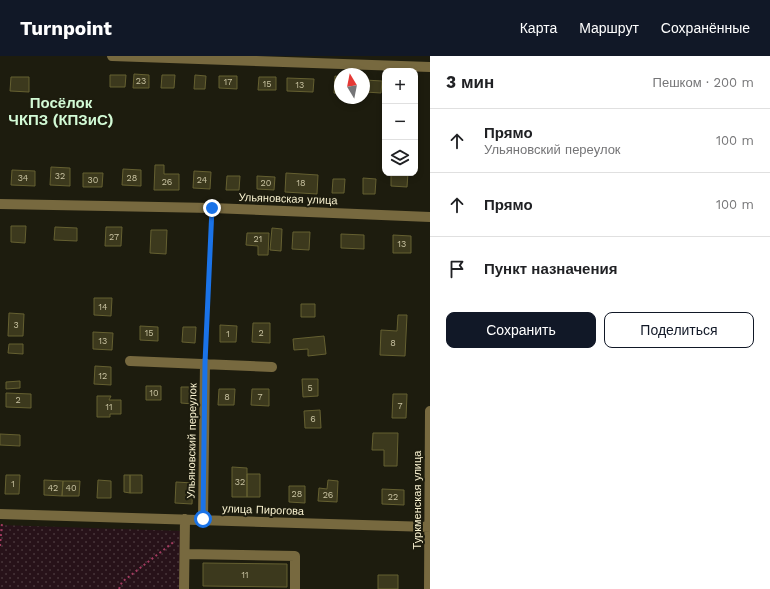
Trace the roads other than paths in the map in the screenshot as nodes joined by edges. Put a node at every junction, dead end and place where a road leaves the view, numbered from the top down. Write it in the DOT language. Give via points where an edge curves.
graph roads {
  1 [pos="112,56"];
  2 [pos="430,67"];
  3 [pos="0,204"];
  4 [pos="430,217"];
  5 [pos="130,361"];
  6 [pos="205,363"];
  7 [pos="272,366"];
  8 [pos="430,411"];
  9 [pos="1,514"];
  10 [pos="185,519"];
  11 [pos="203,519"];
  12 [pos="429,527"];
  13 [pos="185,554"];
  14 [pos="184,589"];
  15 [pos="295,589"];
  16 [pos="429,589"];
  1 -- 2 [label="street"];
  3 -- 4 [label="street, Ульяновская улица" via="212,208"];
  5 -- 6 [label="street"];
  6 -- 7 [label="street"];
  6 -- 11 [label="street, Ульяновский переулок"];
  8 -- 12 [label="street, Туркменская улица"];
  9 -- 10 [label="street, улица Пирогова"];
  10 -- 11 [label="street, улица Пирогова"];
  10 -- 13 [label="street"];
  11 -- 12 [label="street, улица Пирогова"];
  12 -- 16 [label="street, Туркменская улица"];
  13 -- 14 [label="street"];
  13 -- 15 [label="street" via="295,556"];
}
